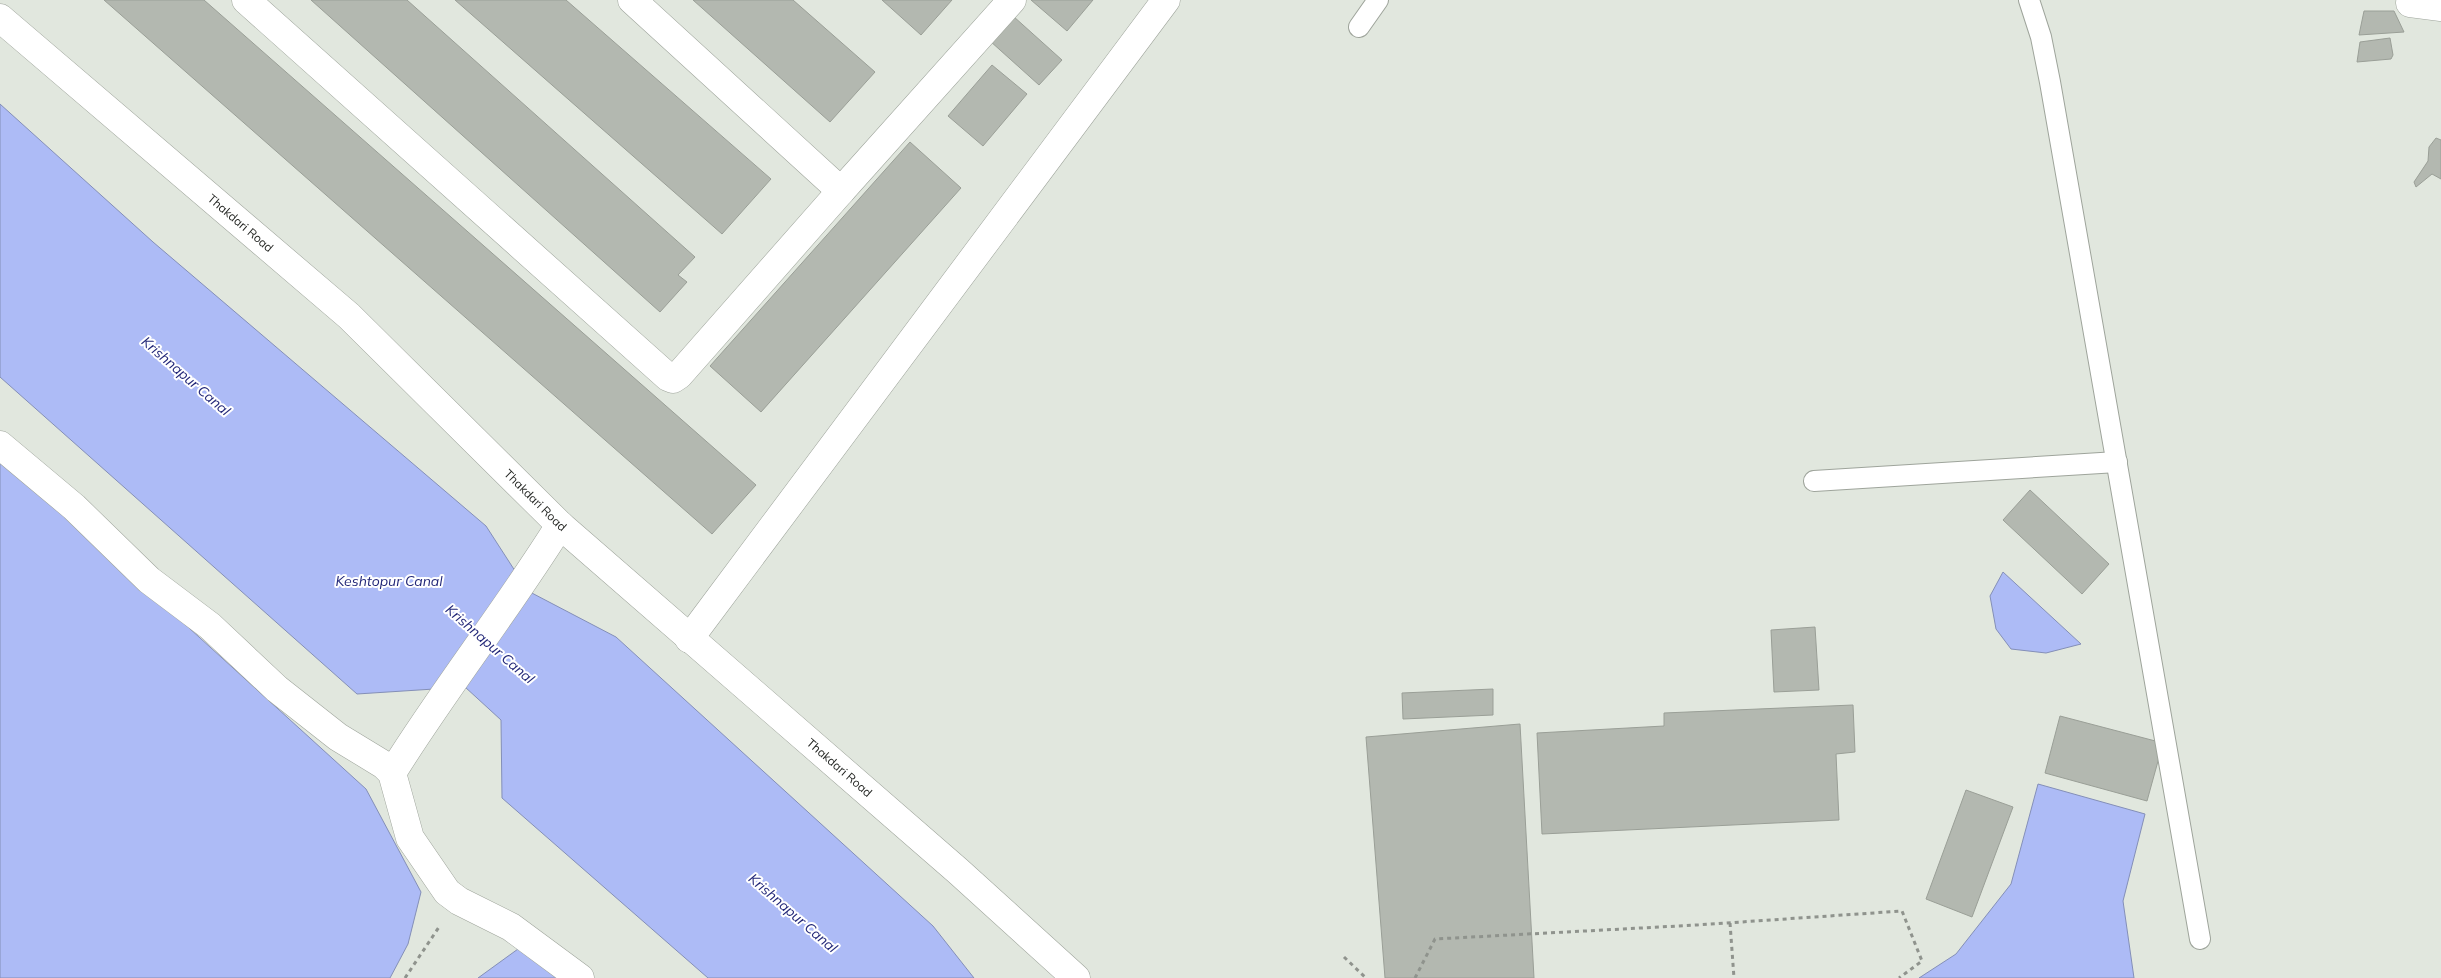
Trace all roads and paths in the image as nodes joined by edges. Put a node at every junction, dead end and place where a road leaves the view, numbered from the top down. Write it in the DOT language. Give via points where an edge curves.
graph roads {
  1 [pos="246,0"];
  2 [pos="632,0"];
  3 [pos="1012,0"];
  4 [pos="1166,0"];
  5 [pos="1378,0"];
  6 [pos="2029,0"];
  7 [pos="2410,3"];
  8 [pos="2441,7"];
  9 [pos="0,18"];
  10 [pos="1359,27"];
  11 [pos="841,191"];
  12 [pos="0,445"];
  13 [pos="2117,462"];
  14 [pos="1814,481"];
  15 [pos="560,525"];
  16 [pos="689,640"];
  17 [pos="392,773"];
  18 [pos="459,901"];
  19 [pos="1730,923"];
  20 [pos="2200,939"];
  21 [pos="1344,957"];
  22 [pos="405,978"];
  23 [pos="580,978"];
  24 [pos="1076,978"];
  25 [pos="1366,978"];
  26 [pos="1414,978"];
  27 [pos="1734,978"];
  28 [pos="1899,978"];
  1 -- 11 [label="street" via="673,379"];
  2 -- 11 [label="street"];
  3 -- 11 [label="street"];
  4 -- 16 [label="street"];
  5 -- 10 [label="lane"];
  6 -- 13 [label="lane" via="2050,82"];
  7 -- 8 [label="street"];
  9 -- 15 [label="street, Thakdari Road" via="349,316"];
  12 -- 17 [label="street" via="74,507 149,580 210,626 277,689 338,737 369,754"];
  13 -- 14 [label="lane"];
  13 -- 20 [label="lane"];
  15 -- 16 [label="street, Thakdari Road"];
  15 -- 17 [label="street"];
  16 -- 24 [label="street, Thakdari Road"];
  17 -- 18 [label="street" via="410,838 447,892"];
  18 -- 22 [label="path"];
  18 -- 23 [label="street" via="511,927"];
  19 -- 26 [label="path" via="1435,939"];
  19 -- 27 [label="path"];
  19 -- 28 [label="path" via="1902,911 1922,960"];
  21 -- 25 [label="path"];
}
